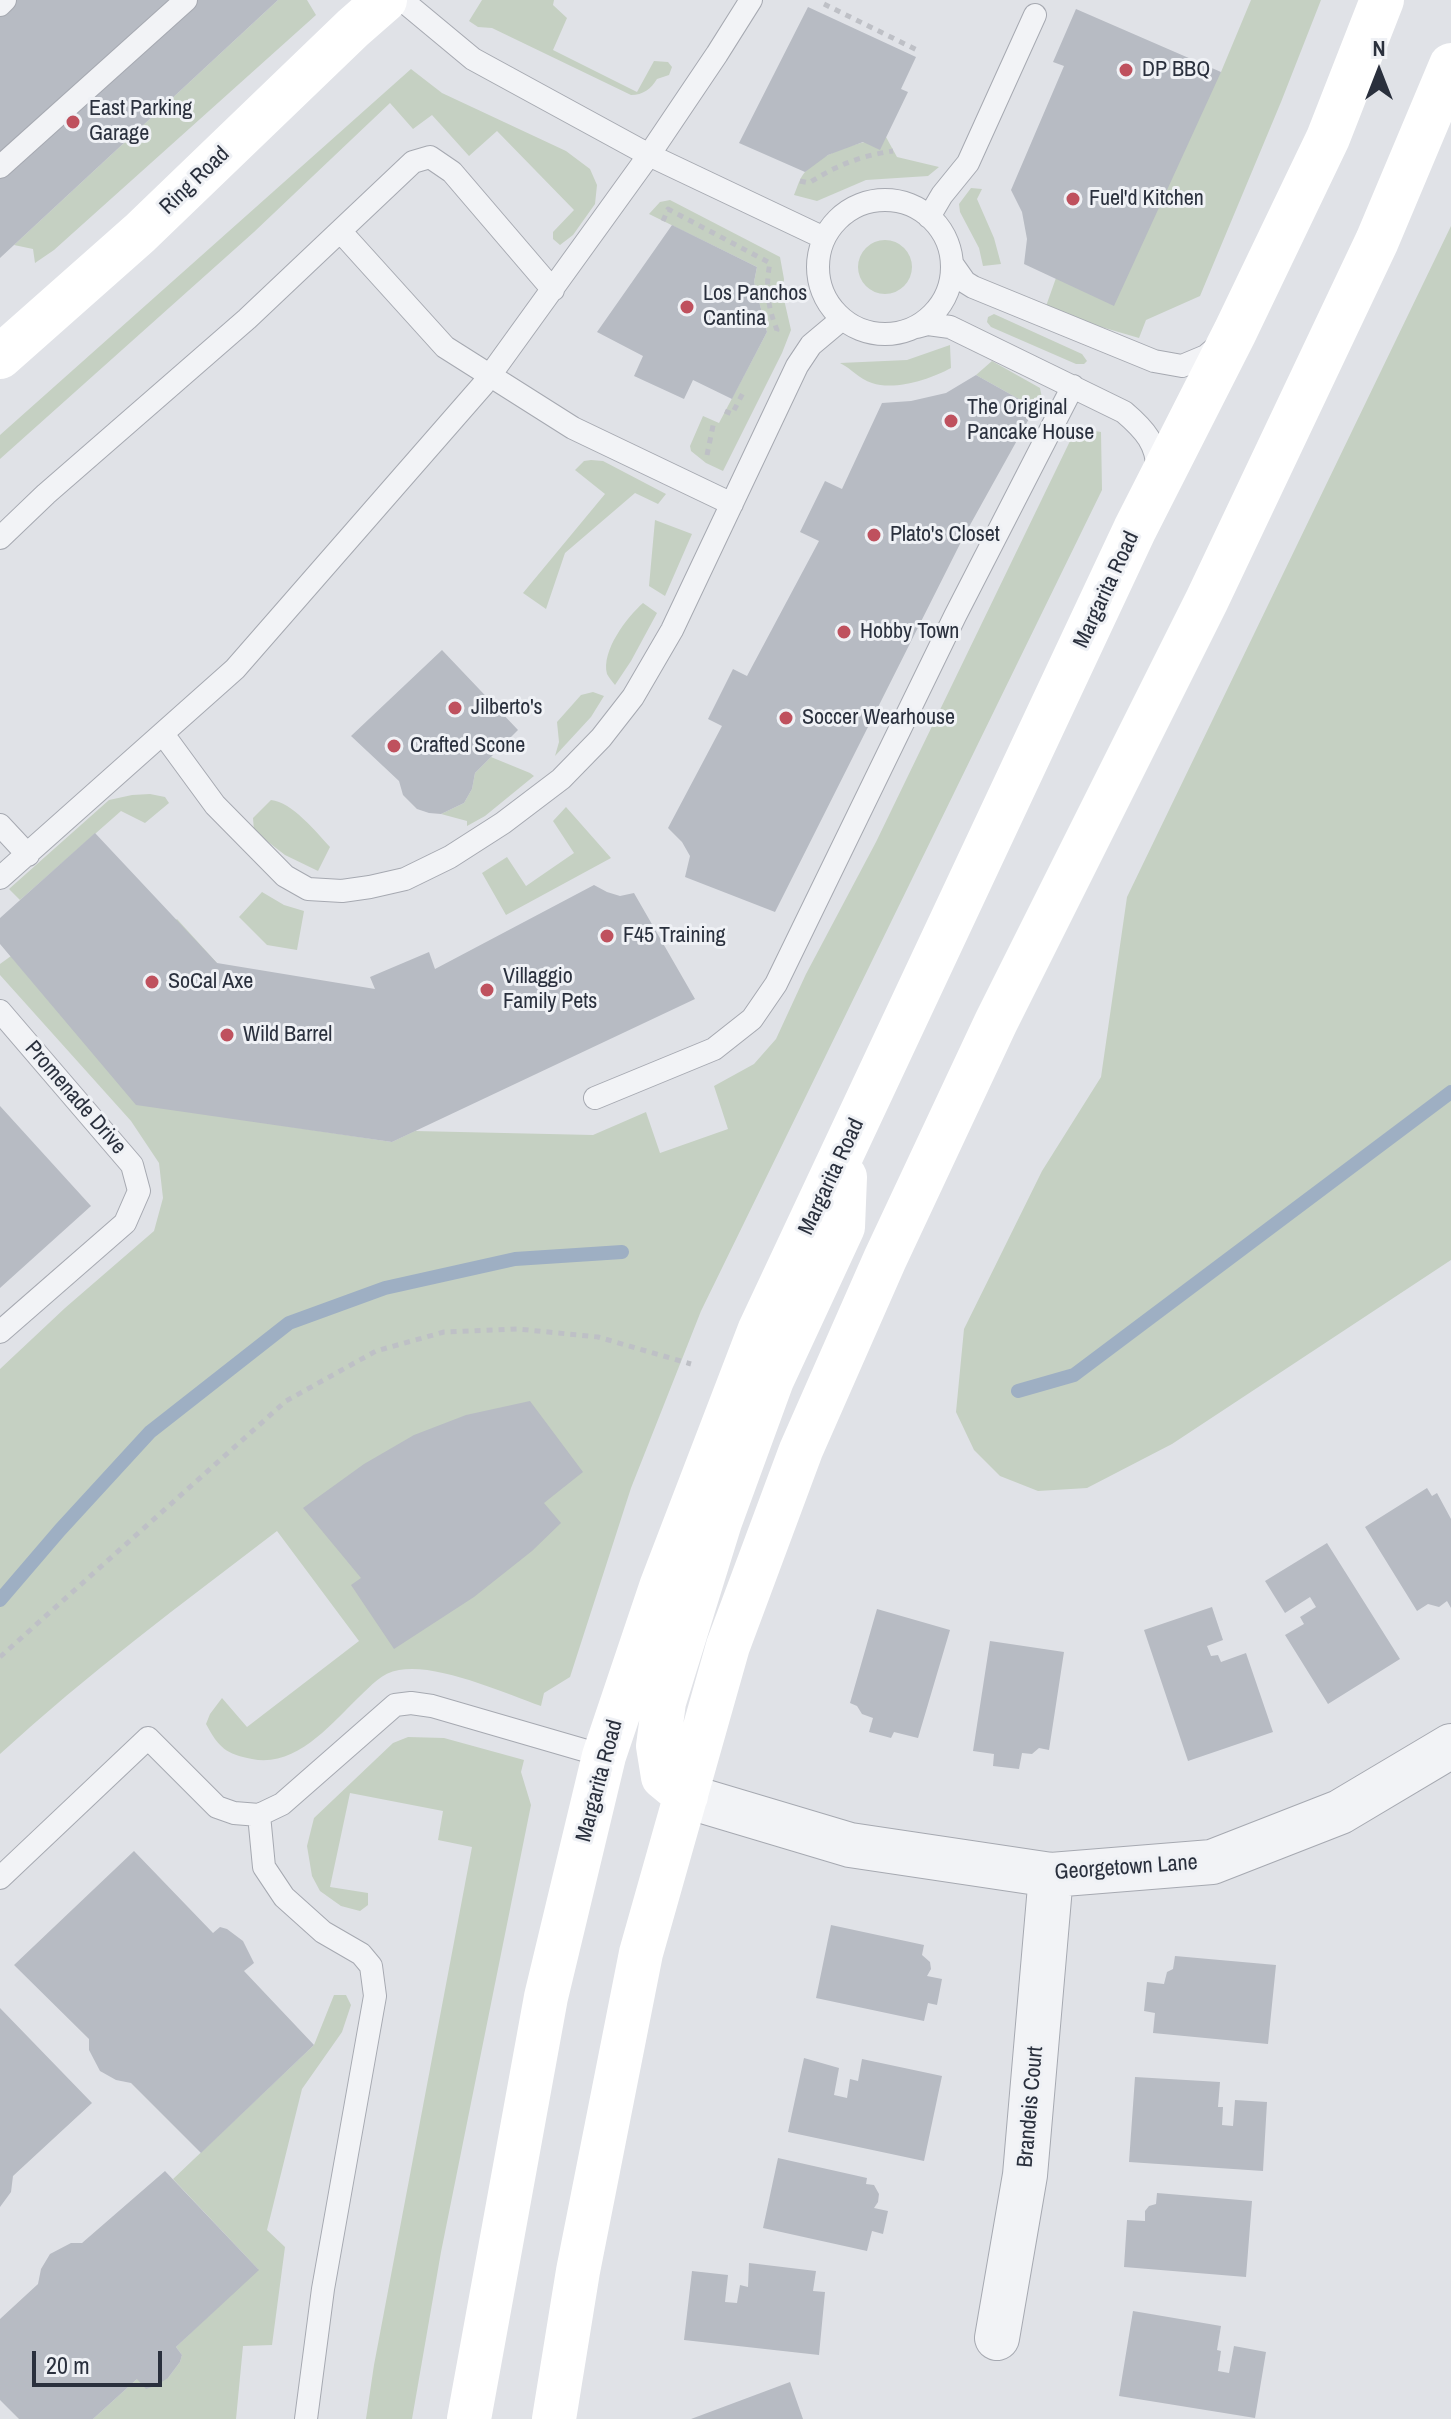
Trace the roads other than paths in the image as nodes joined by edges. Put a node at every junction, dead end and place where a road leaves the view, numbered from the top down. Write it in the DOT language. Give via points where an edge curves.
graph roads {
  1 [pos="5,0"];
  2 [pos="186,0"];
  3 [pos="385,0"];
  4 [pos="402,0"];
  5 [pos="751,0"];
  6 [pos="1382,0"];
  7 [pos="0,5"];
  8 [pos="1035,15"];
  9 [pos="1447,85"];
  10 [pos="649,155"];
  11 [pos="0,167"];
  12 [pos="929,217"];
  13 [pos="341,232"];
  14 [pos="824,238"];
  15 [pos="953,265"];
  16 [pos="553,290"];
  17 [pos="842,319"];
  18 [pos="916,327"];
  19 [pos="1235,332"];
  20 [pos="0,357"];
  21 [pos="490,374"];
  22 [pos="1073,386"];
  23 [pos="1155,490"];
  24 [pos="732,504"];
  25 [pos="0,538"];
  26 [pos="163,734"];
  27 [pos="0,825"];
  28 [pos="28,855"];
  29 [pos="0,878"];
  30 [pos="0,1011"];
  31 [pos="595,1098"];
  32 [pos="847,1147"];
  33 [pos="0,1332"];
  34 [pos="1449,1750"];
  35 [pos="604,1756"];
  36 [pos="686,1796"];
  37 [pos="259,1815"];
  38 [pos="1051,1875"];
  39 [pos="0,1878"];
  40 [pos="997,2338"];
  41 [pos="306,2419"];
  42 [pos="469,2419"];
  43 [pos="554,2419"];
  1 -- 7 [label="lane"];
  2 -- 11 [label="lane"];
  3 -- 20 [label="main road, Ring Road" via="140,233"];
  4 -- 10 [label="lane" via="473,59"];
  5 -- 10 [label="lane"];
  6 -- 19 [label="main road, Margarita Road" via="1328,138"];
  8 -- 12 [label="lane" via="968,163"];
  9 -- 36 [label="main road" via="1207,600 996,1022 885,1259 801,1450 728,1646"];
  10 -- 14 [label="lane"];
  10 -- 16 [label="lane"];
  12 -- 14 [label="lane" via="908,204 874,201 846,212"];
  12 -- 15 [label="lane" via="946,238"];
  13 -- 16 [label="lane" via="413,162 430,157 452,172"];
  13 -- 21 [label="lane" via="445,347"];
  13 -- 25 [label="lane"];
  14 -- 17 [label="lane" via="818,279"];
  15 -- 18 [label="lane" via="941,306"];
  15 -- 19 [label="lane" via="973,287 1154,361 1182,366 1206,356"];
  16 -- 21 [label="lane"];
  17 -- 18 [label="lane" via="876,334"];
  17 -- 24 [label="lane" via="811,345 797,366"];
  18 -- 22 [label="lane" via="950,327"];
  19 -- 23 [label="main road, Margarita Road"];
  21 -- 24 [label="lane" via="573,428"];
  21 -- 26 [label="lane" via="235,669"];
  22 -- 23 [label="lane" via="1141,426 1156,453"];
  22 -- 31 [label="lane" via="776,984 752,1019 714,1049"];
  23 -- 32 [label="main road, Margarita Road"];
  24 -- 26 [label="lane" via="672,630 633,697 601,738 561,779 503,823 405,879 342,891 308,889 285,876 215,805"];
  26 -- 28 [label="lane"];
  27 -- 28 [label="lane"];
  28 -- 29 [label="lane"];
  30 -- 33 [label="lane, Promenade Drive" via="132,1165 139,1191 125,1223"];
  32 -- 35 [label="main road, Margarita Road" via="760,1329 661,1587"];
  32 -- 36 [label="main road" via="843,1227 772,1380 720,1522 664,1702 658,1746 663,1777"];
  34 -- 38 [label="street, Georgetown Lane" via="1340,1812 1212,1862"];
  35 -- 37 [label="lane" via="432,1706 395,1705 282,1804"];
  35 -- 42 [label="main road, Margarita Road" via="546,1997"];
  36 -- 38 [label="street, Georgetown Lane" via="850,1845"];
  36 -- 43 [label="main road" via="641,1953"];
  37 -- 39 [label="lane" via="217,1807 148,1738"];
  37 -- 41 [label="lane" via="264,1867 293,1906 361,1954 371,1966 375,1996 323,2289"];
  38 -- 40 [label="street, Brandeis Court" via="1025,2175"];
}
